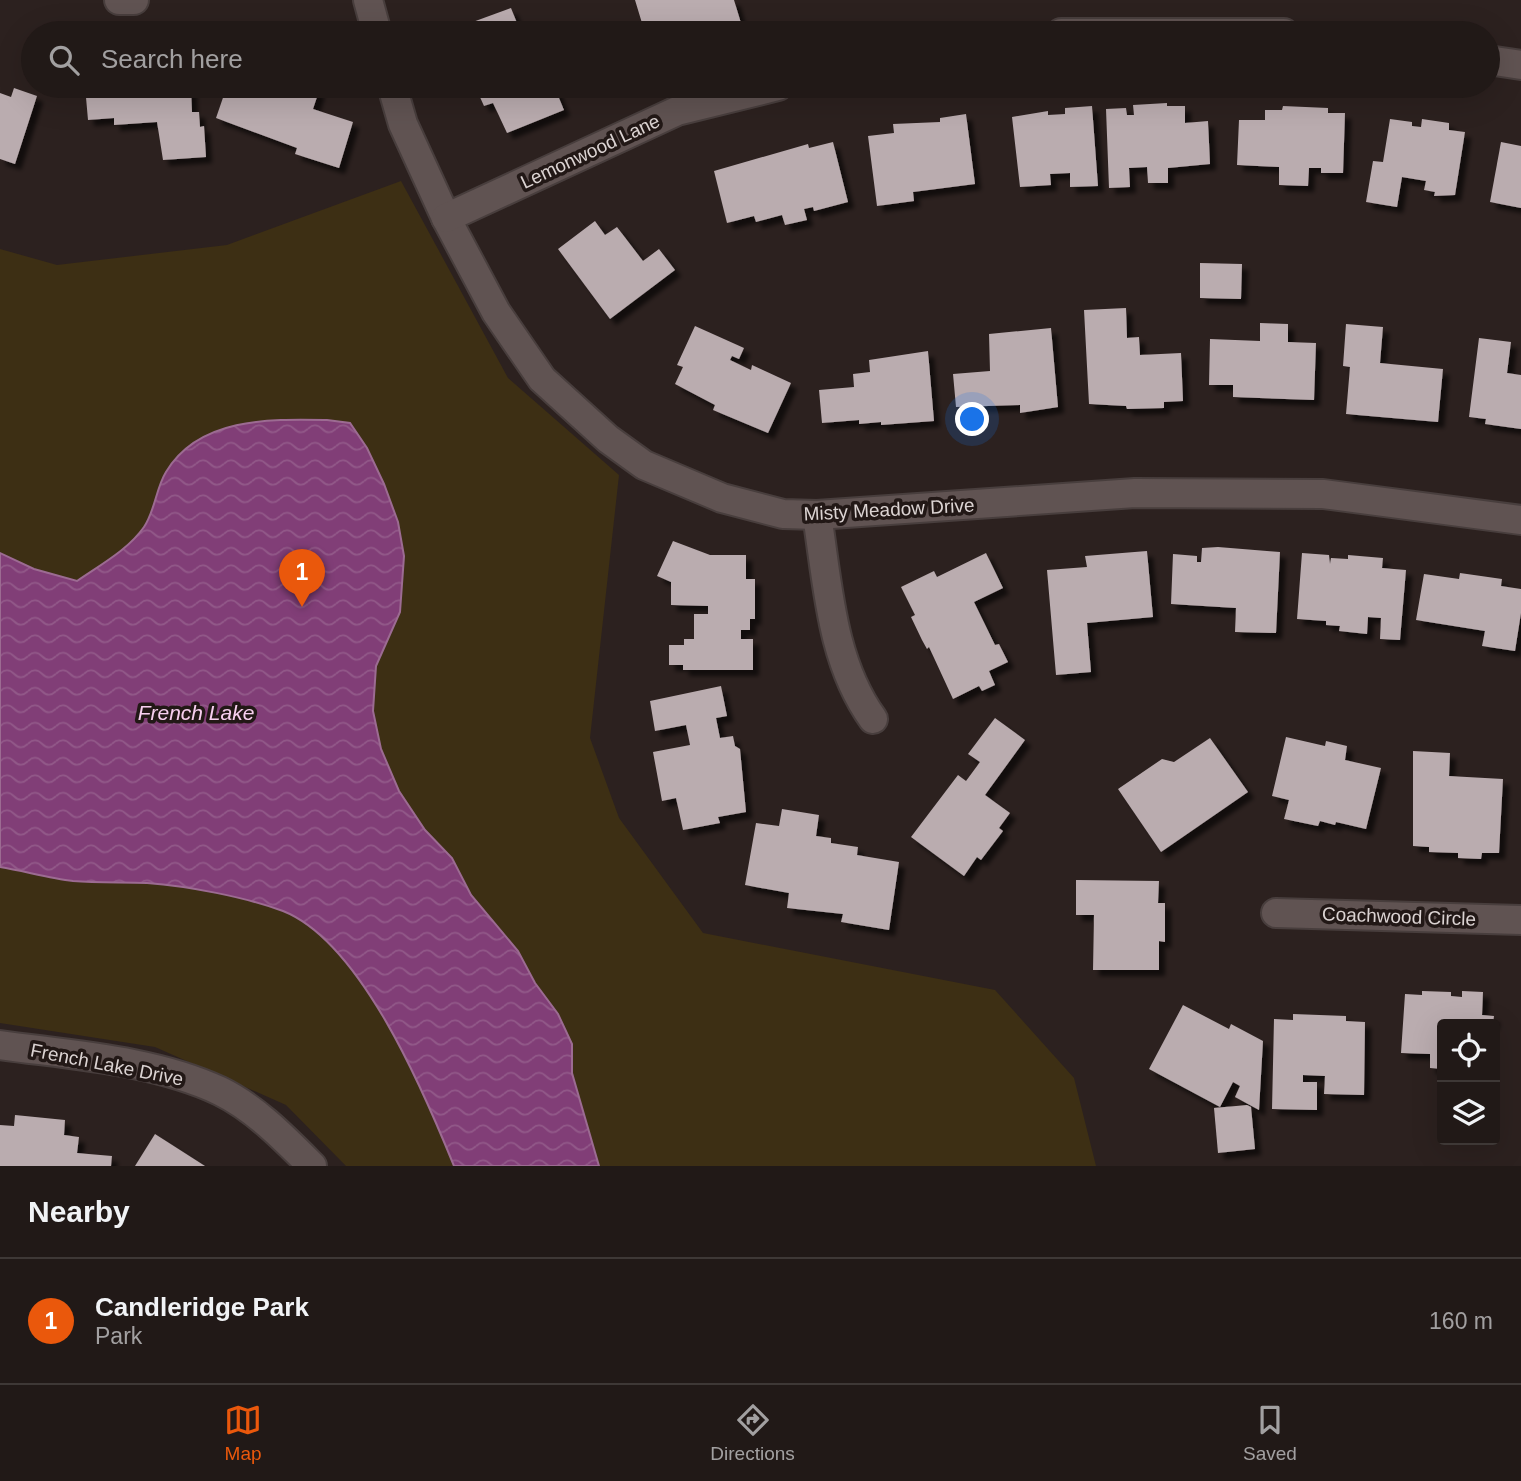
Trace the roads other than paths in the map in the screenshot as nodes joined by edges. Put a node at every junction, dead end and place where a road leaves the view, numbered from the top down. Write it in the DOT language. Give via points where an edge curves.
graph roads {
  1 [pos="119,0"];
  2 [pos="134,0"];
  3 [pos="368,0"];
  4 [pos="374,21"];
  5 [pos="1500,62"];
  6 [pos="1521,65"];
  7 [pos="396,98"];
  8 [pos="730,98"];
  9 [pos="446,218"];
  10 [pos="817,515"];
  11 [pos="1521,520"];
  12 [pos="873,719"];
  13 [pos="1276,913"];
  14 [pos="1521,920"];
  15 [pos="0,1045"];
  16 [pos="312,1166"];
  1 -- 2 [label="street"];
  3 -- 4 [label="street"];
  5 -- 6 [label="street"];
  7 -- 9 [label="street, Misty Meadow Drive" via="403,124"];
  8 -- 9 [label="street, Lemonwood Lane" via="677,111"];
  9 -- 10 [label="street, Misty Meadow Drive" via="495,312 542,379 608,439 643,465 722,498 783,514"];
  10 -- 11 [label="street, Misty Meadow Drive" via="1135,493 1256,493 1323,494"];
  10 -- 12 [label="street" via="844,663 859,700"];
  13 -- 14 [label="street, Coachwood Circle"];
  15 -- 16 [label="street, French Lake Drive" via="179,1075 223,1092 280,1134"];
}
